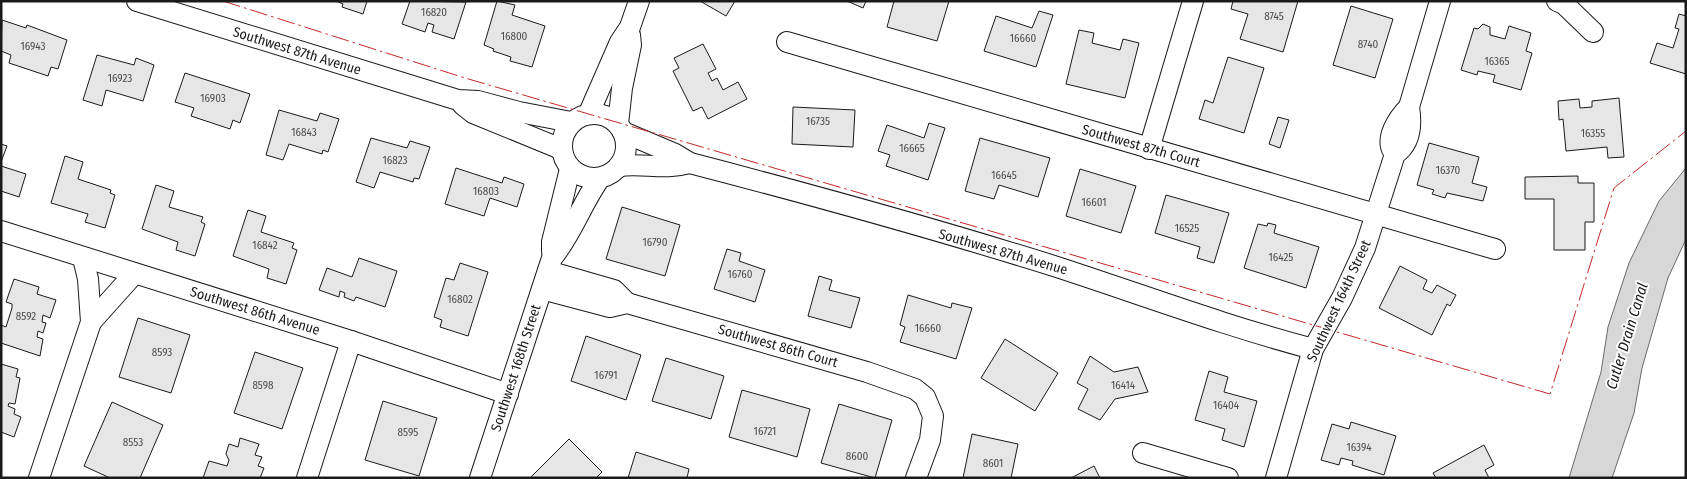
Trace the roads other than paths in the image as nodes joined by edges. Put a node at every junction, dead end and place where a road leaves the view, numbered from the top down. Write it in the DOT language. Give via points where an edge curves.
graph roads {
  1 [pos="137,1"];
  2 [pos="638,1"];
  3 [pos="1194,1"];
  4 [pos="1440,1"];
  5 [pos="1557,1"];
  6 [pos="630,27"];
  7 [pos="1593,32"];
  8 [pos="787,42"];
  9 [pos="458,100"];
  10 [pos="580,118"];
  11 [pos="620,128"];
  12 [pos="561,149"];
  13 [pos="1149,149"];
  14 [pos="690,164"];
  15 [pos="619,166"];
  16 [pos="570,169"];
  17 [pos="600,178"];
  18 [pos="1376,215"];
  19 [pos="1,231"];
  20 [pos="1495,249"];
  21 [pos="83,258"];
  22 [pos="548,273"];
  23 [pos="134,274"];
  24 [pos="91,322"];
  25 [pos="352,341"];
  26 [pos="1313,350"];
  27 [pos="508,394"];
  28 [pos="1143,453"];
  29 [pos="39,478"];
  30 [pos="306,478"];
  31 [pos="480,478"];
  32 [pos="916,478"];
  33 [pos="1228,478"];
  34 [pos="1276,478"];
  1 -- 9 [label="street, Southwest 87th Avenue"];
  2 -- 6 [label="street"];
  3 -- 13 [label="street"];
  4 -- 18 [label="street, Southwest 164th Street" via="1409,107 1408,139 1403,149 1395,154"];
  5 -- 7 [label="street"];
  6 -- 10 [label="street"];
  6 -- 11 [label="street" via="631,45 622,88"];
  8 -- 13 [label="street, Southwest 87th Court"];
  9 -- 10 [label="street, Southwest 87th Avenue" via="478,101 519,112"];
  9 -- 12 [label="street, Southwest 87th Avenue" via="473,113"];
  10 -- 11 [label="street" via="602,115"];
  10 -- 12 [label="street" via="565,130"];
  11 -- 14 [label="street, Southwest 87th Avenue"];
  11 -- 15 [label="street" via="626,150"];
  12 -- 16 [label="street"];
  13 -- 18 [label="street, Southwest 87th Court"];
  14 -- 15 [label="street, Southwest 87th Avenue" via="675,168 638,164"];
  14 -- 26 [label="street, Southwest 87th Avenue" via="1055,267 1230,326"];
  15 -- 17 [label="street"];
  16 -- 17 [label="street" via="589,178"];
  16 -- 22 [label="street, Southwest 168th Street" via="552,242"];
  17 -- 22 [label="street, Southwest 168th Street" via="580,209"];
  18 -- 20 [label="street, Southwest 87th Court"];
  18 -- 26 [label="street, Southwest 164th Street" via="1354,272"];
  19 -- 21 [label="street, Southwest 86th Avenue"];
  21 -- 23 [label="street, Southwest 86th Avenue"];
  21 -- 24 [label="street"];
  22 -- 27 [label="street, Southwest 168th Street"];
  22 -- 32 [label="street, Southwest 86th Court" via="610,306 627,303 890,379 914,389 925,397 933,416"];
  23 -- 24 [label="street"];
  23 -- 25 [label="street, Southwest 86th Avenue"];
  24 -- 29 [label="street"];
  25 -- 27 [label="street, Southwest 86th Avenue"];
  25 -- 30 [label="street"];
  26 -- 34 [label="street, Southwest 164th Street"];
  27 -- 31 [label="street, Southwest 168th Street"];
  28 -- 33 [label="street"];
}
